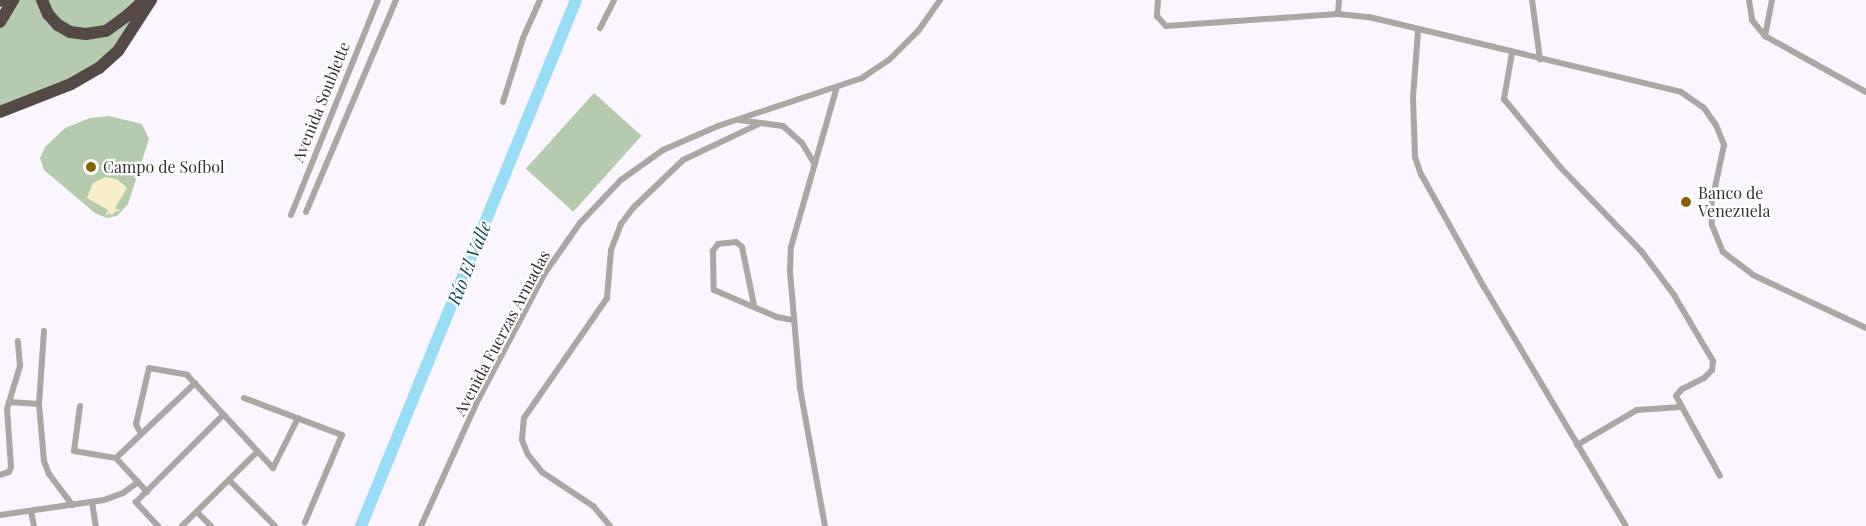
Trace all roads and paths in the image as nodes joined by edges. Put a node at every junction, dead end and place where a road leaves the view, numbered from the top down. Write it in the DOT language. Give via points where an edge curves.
graph roads {
  1 [pos="13,0"];
  2 [pos="42,0"];
  3 [pos="144,0"];
  4 [pos="151,0"];
  5 [pos="378,0"];
  6 [pos="396,0"];
  7 [pos="540,0"];
  8 [pos="614,0"];
  9 [pos="939,0"];
  10 [pos="1158,0"];
  11 [pos="1339,0"];
  12 [pos="1532,0"];
  13 [pos="1749,0"];
  14 [pos="1772,0"];
  15 [pos="1338,14"];
  16 [pos="0,22"];
  17 [pos="600,28"];
  18 [pos="1418,31"];
  19 [pos="1765,36"];
  20 [pos="1512,52"];
  21 [pos="1540,59"];
  22 [pos="837,87"];
  23 [pos="1866,92"];
  24 [pos="503,102"];
  25 [pos="0,112"];
  26 [pos="738,119"];
  27 [pos="761,123"];
  28 [pos="814,162"];
  29 [pos="306,212"];
  30 [pos="291,215"];
  31 [pos="754,305"];
  32 [pos="792,320"];
  33 [pos="1866,328"];
  34 [pos="44,331"];
  35 [pos="18,341"];
  36 [pos="195,383"];
  37 [pos="244,398"];
  38 [pos="9,402"];
  39 [pos="39,404"];
  40 [pos="80,406"];
  41 [pos="1681,406"];
  42 [pos="223,415"];
  43 [pos="298,418"];
  44 [pos="141,434"];
  45 [pos="1577,445"];
  46 [pos="256,452"];
  47 [pos="116,458"];
  48 [pos="0,475"];
  49 [pos="1719,476"];
  50 [pos="229,480"];
  51 [pos="138,482"];
  52 [pos="147,492"];
  53 [pos="93,502"];
  54 [pos="72,505"];
  55 [pos="32,511"];
  56 [pos="197,512"];
  57 [pos="0,515"];
  58 [pos="304,522"];
  59 [pos="34,526"];
  60 [pos="96,526"];
  61 [pos="158,526"];
  62 [pos="182,526"];
  63 [pos="211,526"];
  64 [pos="275,526"];
  65 [pos="422,526"];
  66 [pos="610,526"];
  67 [pos="825,526"];
  68 [pos="1626,526"];
  1 -- 16 [label="highway"];
  2 -- 3 [label="highway" via="58,25 86,34 106,31"];
  4 -- 25 [label="highway" via="118,51 99,68 71,84"];
  5 -- 30 [label="street, Avenida Soublette"];
  6 -- 29 [label="street"];
  7 -- 24 [label="street" via="523,38"];
  8 -- 17 [label="street"];
  9 -- 22 [label="street, Avenida Fuerzas Armadas" via="919,30 889,60 862,78"];
  10 -- 15 [label="street" via="1157,16 1166,26"];
  11 -- 15 [label="street"];
  12 -- 21 [label="street"];
  13 -- 19 [label="street" via="1752,20"];
  14 -- 19 [label="street"];
  15 -- 18 [label="street" via="1369,17"];
  18 -- 20 [label="street"];
  18 -- 45 [label="street" via="1413,97 1415,157 1421,174"];
  19 -- 23 [label="street"];
  20 -- 21 [label="street"];
  20 -- 41 [label="street" via="1504,99 1560,168 1642,252 1674,295 1713,361 1712,370 1704,378 1676,396"];
  21 -- 33 [label="street" via="1681,92 1695,99 1716,125 1724,145 1711,206 1716,241 1723,252 1753,275"];
  22 -- 26 [label="street, Avenida Fuerzas Armadas"];
  22 -- 28 [label="street"];
  26 -- 27 [label="street"];
  26 -- 65 [label="street, Avenida Fuerzas Armadas" via="663,150 621,180 580,223 545,273 484,390"];
  27 -- 28 [label="street" via="783,126 802,143"];
  27 -- 66 [label="street" via="683,160 633,208 621,224 611,250 607,298 524,418 522,440 528,455 542,472 593,506"];
  28 -- 32 [label="street" via="790,247"];
  31 -- 31 [label="street" via="714,290 713,252 718,244 736,242 742,247"];
  31 -- 32 [label="street"];
  32 -- 67 [label="street"];
  34 -- 39 [label="street"];
  35 -- 38 [label="street" via="20,366"];
  36 -- 42 [label="street"];
  36 -- 44 [label="street"];
  36 -- 44 [label="street" via="187,375 149,368 136,424"];
  37 -- 43 [label="street"];
  38 -- 39 [label="street"];
  38 -- 48 [label="street" via="11,467"];
  39 -- 54 [label="street" via="44,460 49,474"];
  40 -- 47 [label="street" via="74,451"];
  41 -- 45 [label="street" via="1637,410"];
  41 -- 49 [label="street"];
  42 -- 46 [label="street"];
  42 -- 52 [label="street"];
  43 -- 46 [label="street" via="273,468"];
  43 -- 58 [label="street" via="342,435"];
  44 -- 47 [label="street"];
  45 -- 68 [label="street"];
  46 -- 50 [label="street"];
  47 -- 51 [label="street"];
  50 -- 56 [label="street"];
  50 -- 64 [label="street"];
  51 -- 52 [label="street"];
  51 -- 53 [label="street" via="123,493"];
  52 -- 61 [label="street" via="136,502"];
  53 -- 54 [label="street"];
  53 -- 60 [label="street"];
  54 -- 55 [label="street"];
  55 -- 57 [label="street"];
  55 -- 59 [label="street"];
  56 -- 62 [label="street"];
  56 -- 63 [label="street"];
}
